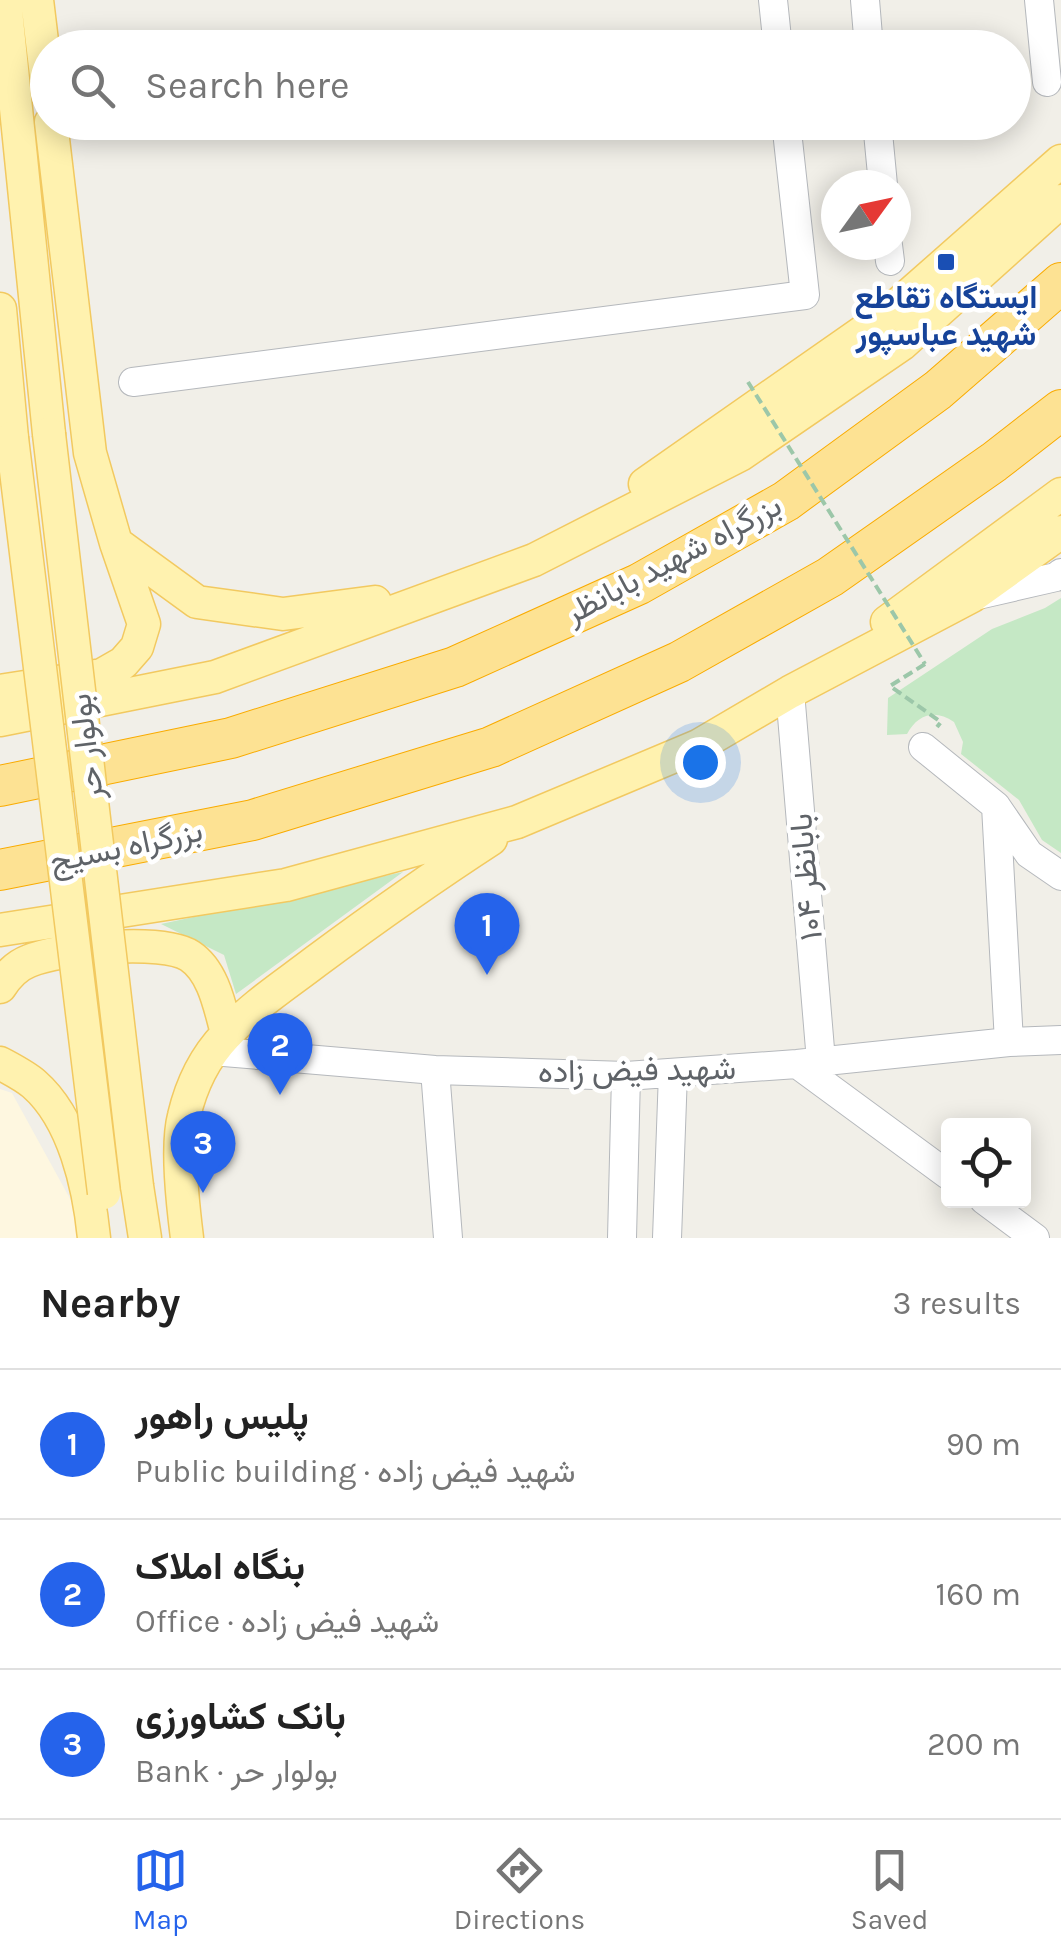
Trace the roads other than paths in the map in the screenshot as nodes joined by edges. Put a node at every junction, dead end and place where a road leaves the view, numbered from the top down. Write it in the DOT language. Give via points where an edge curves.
graph roads {
  1 [pos="5,0"];
  2 [pos="37,0"];
  3 [pos="773,0"];
  4 [pos="865,0"];
  5 [pos="1040,0"];
  6 [pos="41,30"];
  7 [pos="776,30"];
  8 [pos="868,30"];
  9 [pos="1047,82"];
  10 [pos="53,140"];
  11 [pos="788,140"];
  12 [pos="878,140"];
  13 [pos="1061,161"];
  14 [pos="881,170"];
  15 [pos="1061,201"];
  16 [pos="1061,283"];
  17 [pos="0,309"];
  18 [pos="133,382"];
  19 [pos="1061,410"];
  20 [pos="1061,494"];
  21 [pos="1061,532"];
  22 [pos="116,543"];
  23 [pos="534,560"];
  24 [pos="1061,573"];
  25 [pos="429,596"];
  26 [pos="972,596"];
  27 [pos="0,691"];
  28 [pos="790,692"];
  29 [pos="0,720"];
  30 [pos="923,747"];
  31 [pos="0,786"];
  32 [pos="996,806"];
  33 [pos="517,822"];
  34 [pos="0,870"];
  35 [pos="1061,876"];
  36 [pos="0,930"];
  37 [pos="0,986"];
  38 [pos="1061,1040"];
  39 [pos="220,1042"];
  40 [pos="1010,1042"];
  41 [pos="3,1061"];
  42 [pos="809,1062"];
  43 [pos="435,1070"];
  44 [pos="673,1073"];
  45 [pos="626,1076"];
  46 [pos="941,1168"];
  47 [pos="995,1208"];
  48 [pos="94,1238"];
  49 [pos="110,1238"];
  50 [pos="145,1238"];
  51 [pos="188,1238"];
  52 [pos="448,1238"];
  53 [pos="622,1238"];
  54 [pos="667,1238"];
  55 [pos="1035,1238"];
  1 -- 50 [label="main road, بولوار حر, bridge" via="49,434"];
  2 -- 6 [label="main road"];
  3 -- 7 [label="street"];
  4 -- 8 [label="street"];
  5 -- 9 [label="street"];
  10 -- 22 [label="main road" via="90,453"];
  11 -- 18 [label="street" via="805,295"];
  12 -- 14 [label="street"];
  13 -- 23 [label="main road" via="884,317"];
  15 -- 23 [label="main road" via="902,344 740,455"];
  16 -- 31 [label="highway, بزرگراه شهید بابانظر" via="938,390 786,501 639,584 455,667 231,738"];
  17 -- 49 [label="main road, بولوار حر, bridge"];
  19 -- 34 [label="highway, بزرگراه بسیج" via="830,577 679,662 491,747 252,820"];
  20 -- 28 [label="main road"];
  21 -- 26 [label="main road"];
  22 -- 25 [label="main road" via="197,602 283,614"];
  22 -- 27 [label="main road" via="144,624 137,647 102,675"];
  23 -- 25 [label="main road"];
  24 -- 26 [label="street"];
  25 -- 29 [label="main road" via="215,677"];
  26 -- 28 [label="main road"];
  28 -- 33 [label="main road" via="698,746"];
  28 -- 42 [label="street, بابانظر ۱۰۴"];
  30 -- 32 [label="street"];
  32 -- 35 [label="street" via="1029,854"];
  32 -- 40 [label="street"];
  33 -- 36 [label="main road" via="286,885"];
  33 -- 39 [label="main road" via="402,898"];
  37 -- 39 [label="main road" via="42,957 160,945 202,966 216,996"];
  38 -- 40 [label="street, شهید فیض زاده"];
  39 -- 43 [label="street, شهید فیض زاده"];
  39 -- 51 [label="main road" via="182,1120"];
  40 -- 42 [label="street, شهید فیض زاده"];
  41 -- 48 [label="main road" via="36,1085 68,1129"];
  42 -- 44 [label="street, شهید فیض زاده"];
  42 -- 46 [label="street"];
  43 -- 45 [label="street, شهید فیض زاده"];
  43 -- 52 [label="street"];
  44 -- 45 [label="street, شهید فیض زاده"];
  44 -- 54 [label="street"];
  45 -- 53 [label="street"];
  47 -- 55 [label="street"];
}
